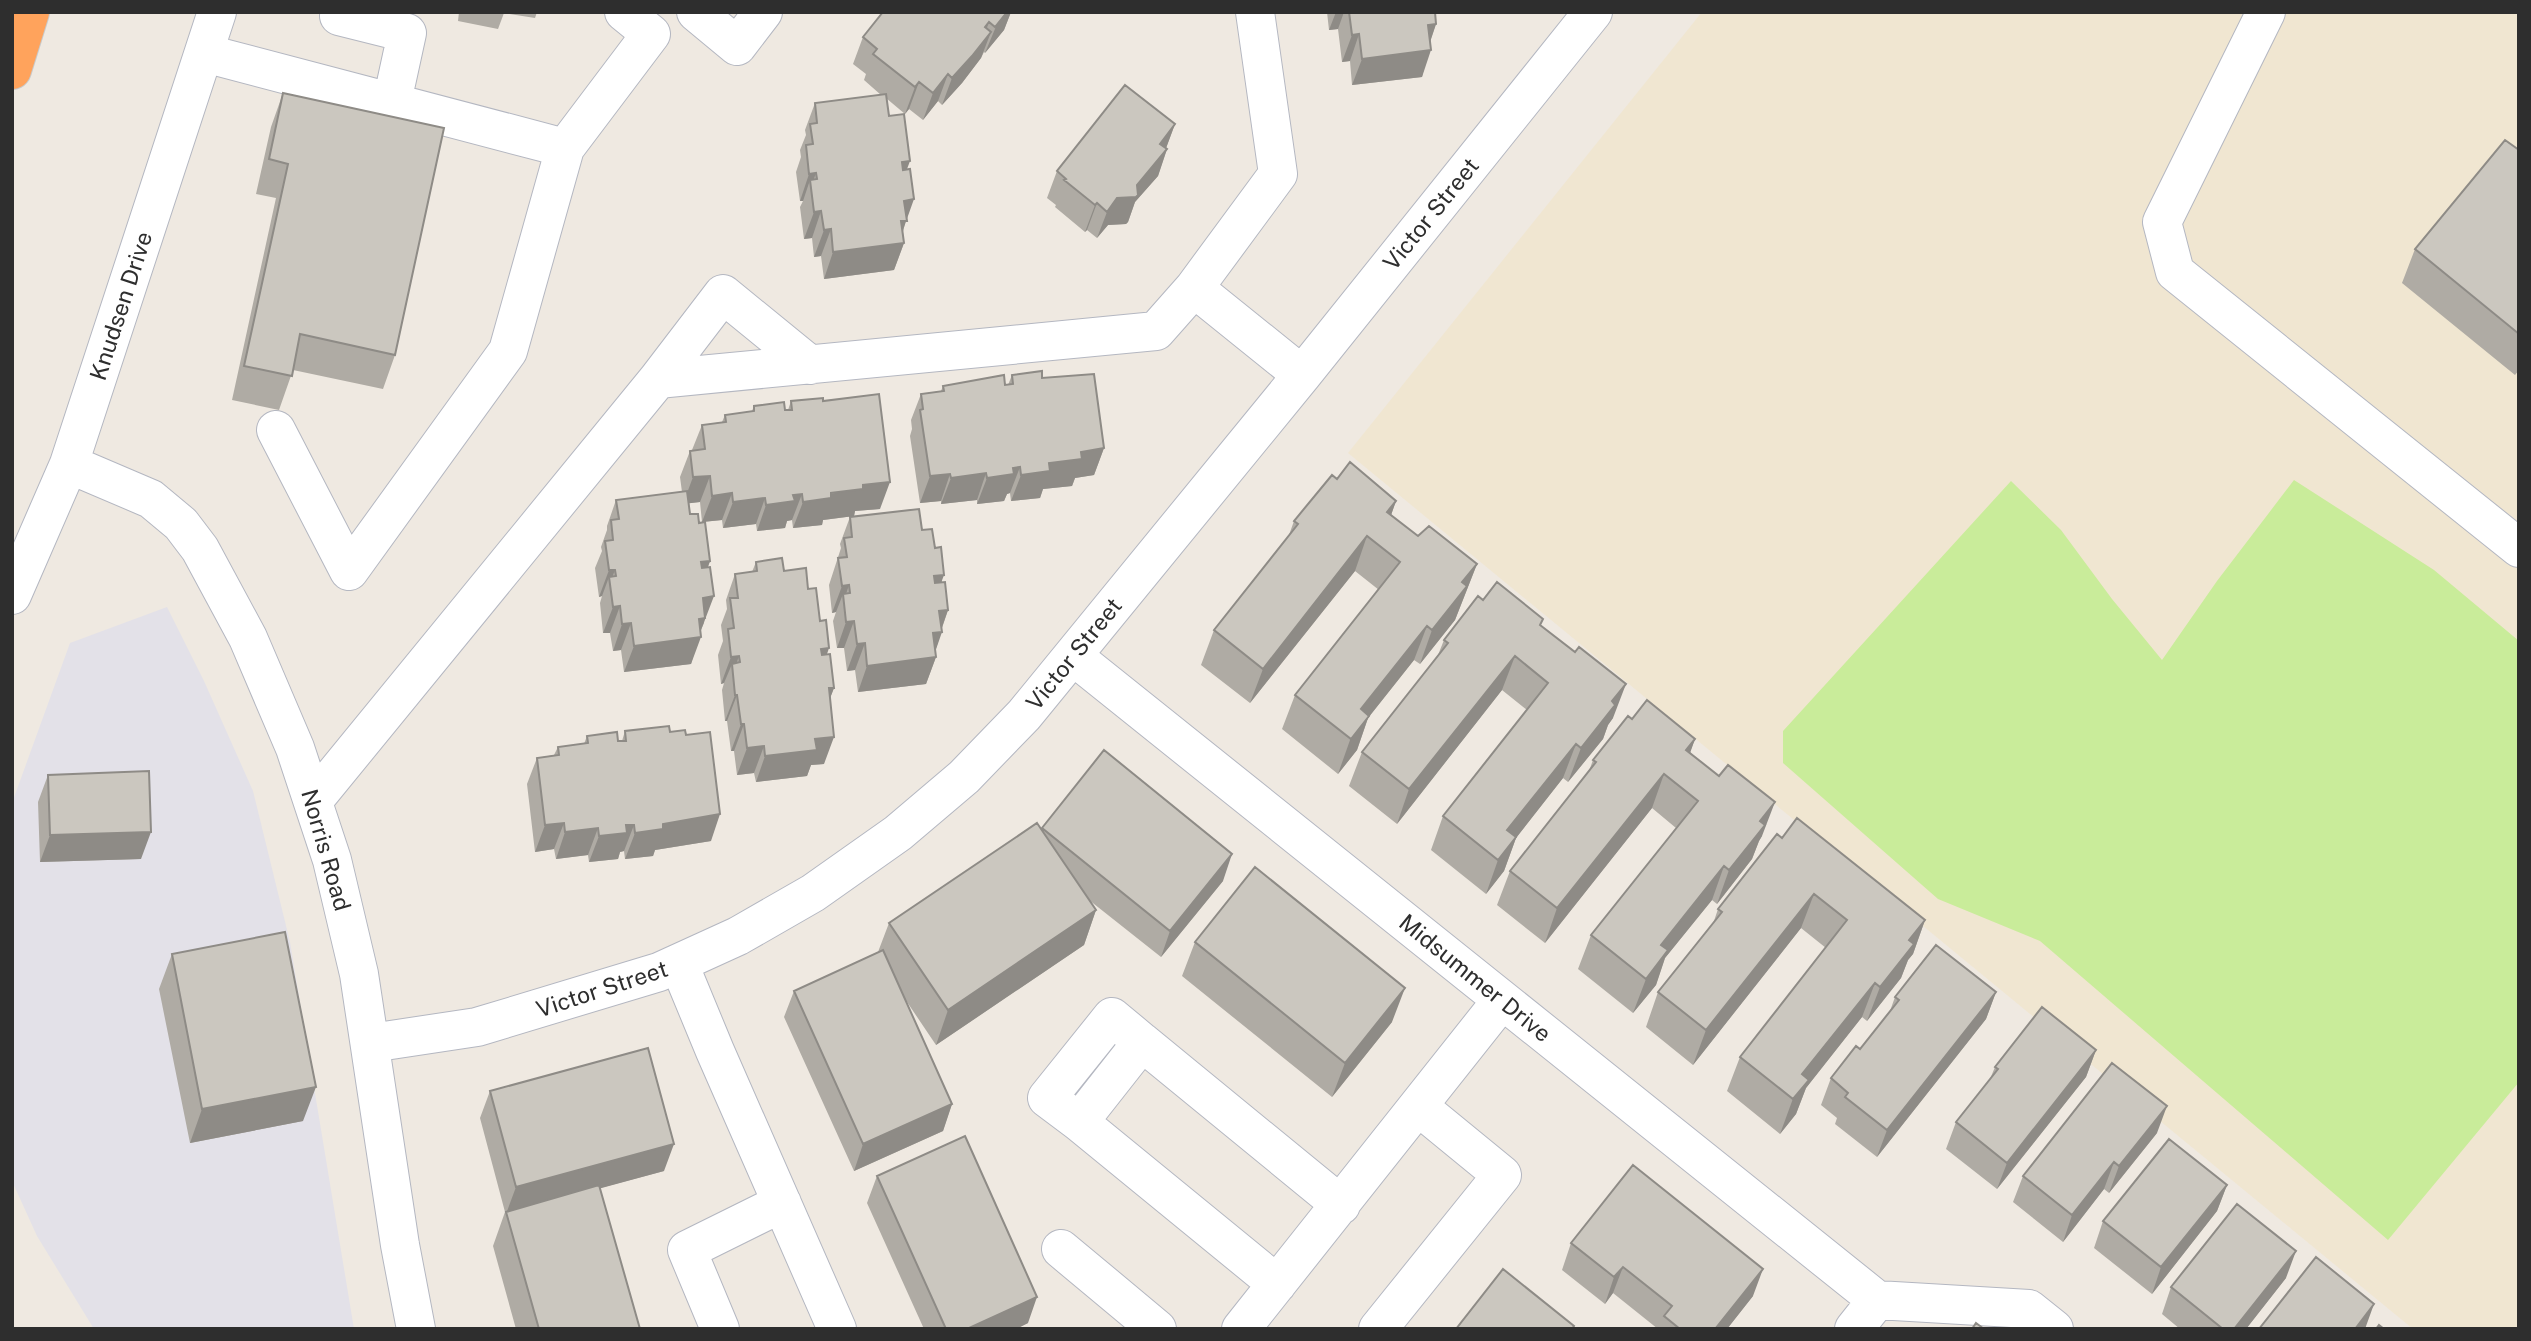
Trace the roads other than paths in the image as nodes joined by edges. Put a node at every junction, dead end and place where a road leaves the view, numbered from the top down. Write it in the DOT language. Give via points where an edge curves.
graph roads {
  1 [pos="30,12"];
  2 [pos="217,12"];
  3 [pos="340,12"];
  4 [pos="624,12"];
  5 [pos="696,12"];
  6 [pos="763,12"];
  7 [pos="1255,12"];
  8 [pos="1593,12"];
  9 [pos="2266,12"];
  10 [pos="204,53"];
  11 [pos="12,70"];
  12 [pos="392,102"];
  13 [pos="565,148"];
  14 [pos="1194,288"];
  15 [pos="810,365"];
  16 [pos="1302,375"];
  17 [pos="658,379"];
  18 [pos="276,430"];
  19 [pos="69,464"];
  20 [pos="2519,548"];
  21 [pos="12,595"];
  22 [pos="1073,656"];
  23 [pos="313,800"];
  24 [pos="679,964"];
  25 [pos="1502,1000"];
  26 [pos="371,1044"];
  27 [pos="1419,1107"];
  28 [pos="782,1203"];
  29 [pos="1341,1205"];
  30 [pos="1061,1250"];
  31 [pos="1877,1300"];
  32 [pos="1263,1313"];
  33 [pos="416,1329"];
  34 [pos="720,1329"];
  35 [pos="837,1329"];
  36 [pos="1157,1329"];
  37 [pos="1378,1329"];
  38 [pos="1854,1329"];
  39 [pos="2054,1329"];
  1 -- 11 [label="highway"];
  2 -- 10 [label="street, Knudsen Drive"];
  3 -- 12 [label="street" via="339,16 407,33"];
  4 -- 13 [label="street" via="651,34"];
  5 -- 6 [label="street" via="737,46"];
  7 -- 14 [label="street" via="1278,174"];
  8 -- 16 [label="street, Victor Street"];
  9 -- 20 [label="street" via="2162,222 2175,272"];
  10 -- 12 [label="street"];
  10 -- 19 [label="street, Knudsen Drive"];
  12 -- 13 [label="street"];
  13 -- 18 [label="street" via="508,351 349,571"];
  14 -- 15 [label="street" via="1156,331"];
  14 -- 16 [label="street"];
  15 -- 17 [label="street"];
  15 -- 17 [label="street" via="723,294"];
  16 -- 22 [label="street, Victor Street"];
  17 -- 23 [label="street"];
  19 -- 21 [label="street, Knudsen Drive"];
  19 -- 23 [label="street, Norris Road" via="151,499 181,524 200,549 248,638"];
  22 -- 24 [label="street, Victor Street" via="972,768 898,833 813,893"];
  22 -- 25 [label="street, Midsummer Drive"];
  23 -- 26 [label="street, Norris Road" via="332,860"];
  24 -- 26 [label="street, Victor Street" via="477,1027"];
  24 -- 28 [label="street"];
  25 -- 27 [label="street"];
  25 -- 31 [label="street, Midsummer Drive"];
  26 -- 33 [label="street, Norris Road"];
  27 -- 29 [label="street"];
  27 -- 37 [label="street" via="1502,1175"];
  28 -- 34 [label="street" via="687,1250"];
  28 -- 35 [label="street"];
  29 -- 32 [label="street"];
  29 -- 32 [label="street" via="1142,1042 1079,1122"];
  30 -- 36 [label="street"];
  31 -- 38 [label="street"];
  31 -- 39 [label="street" via="2029,1309"];
}
